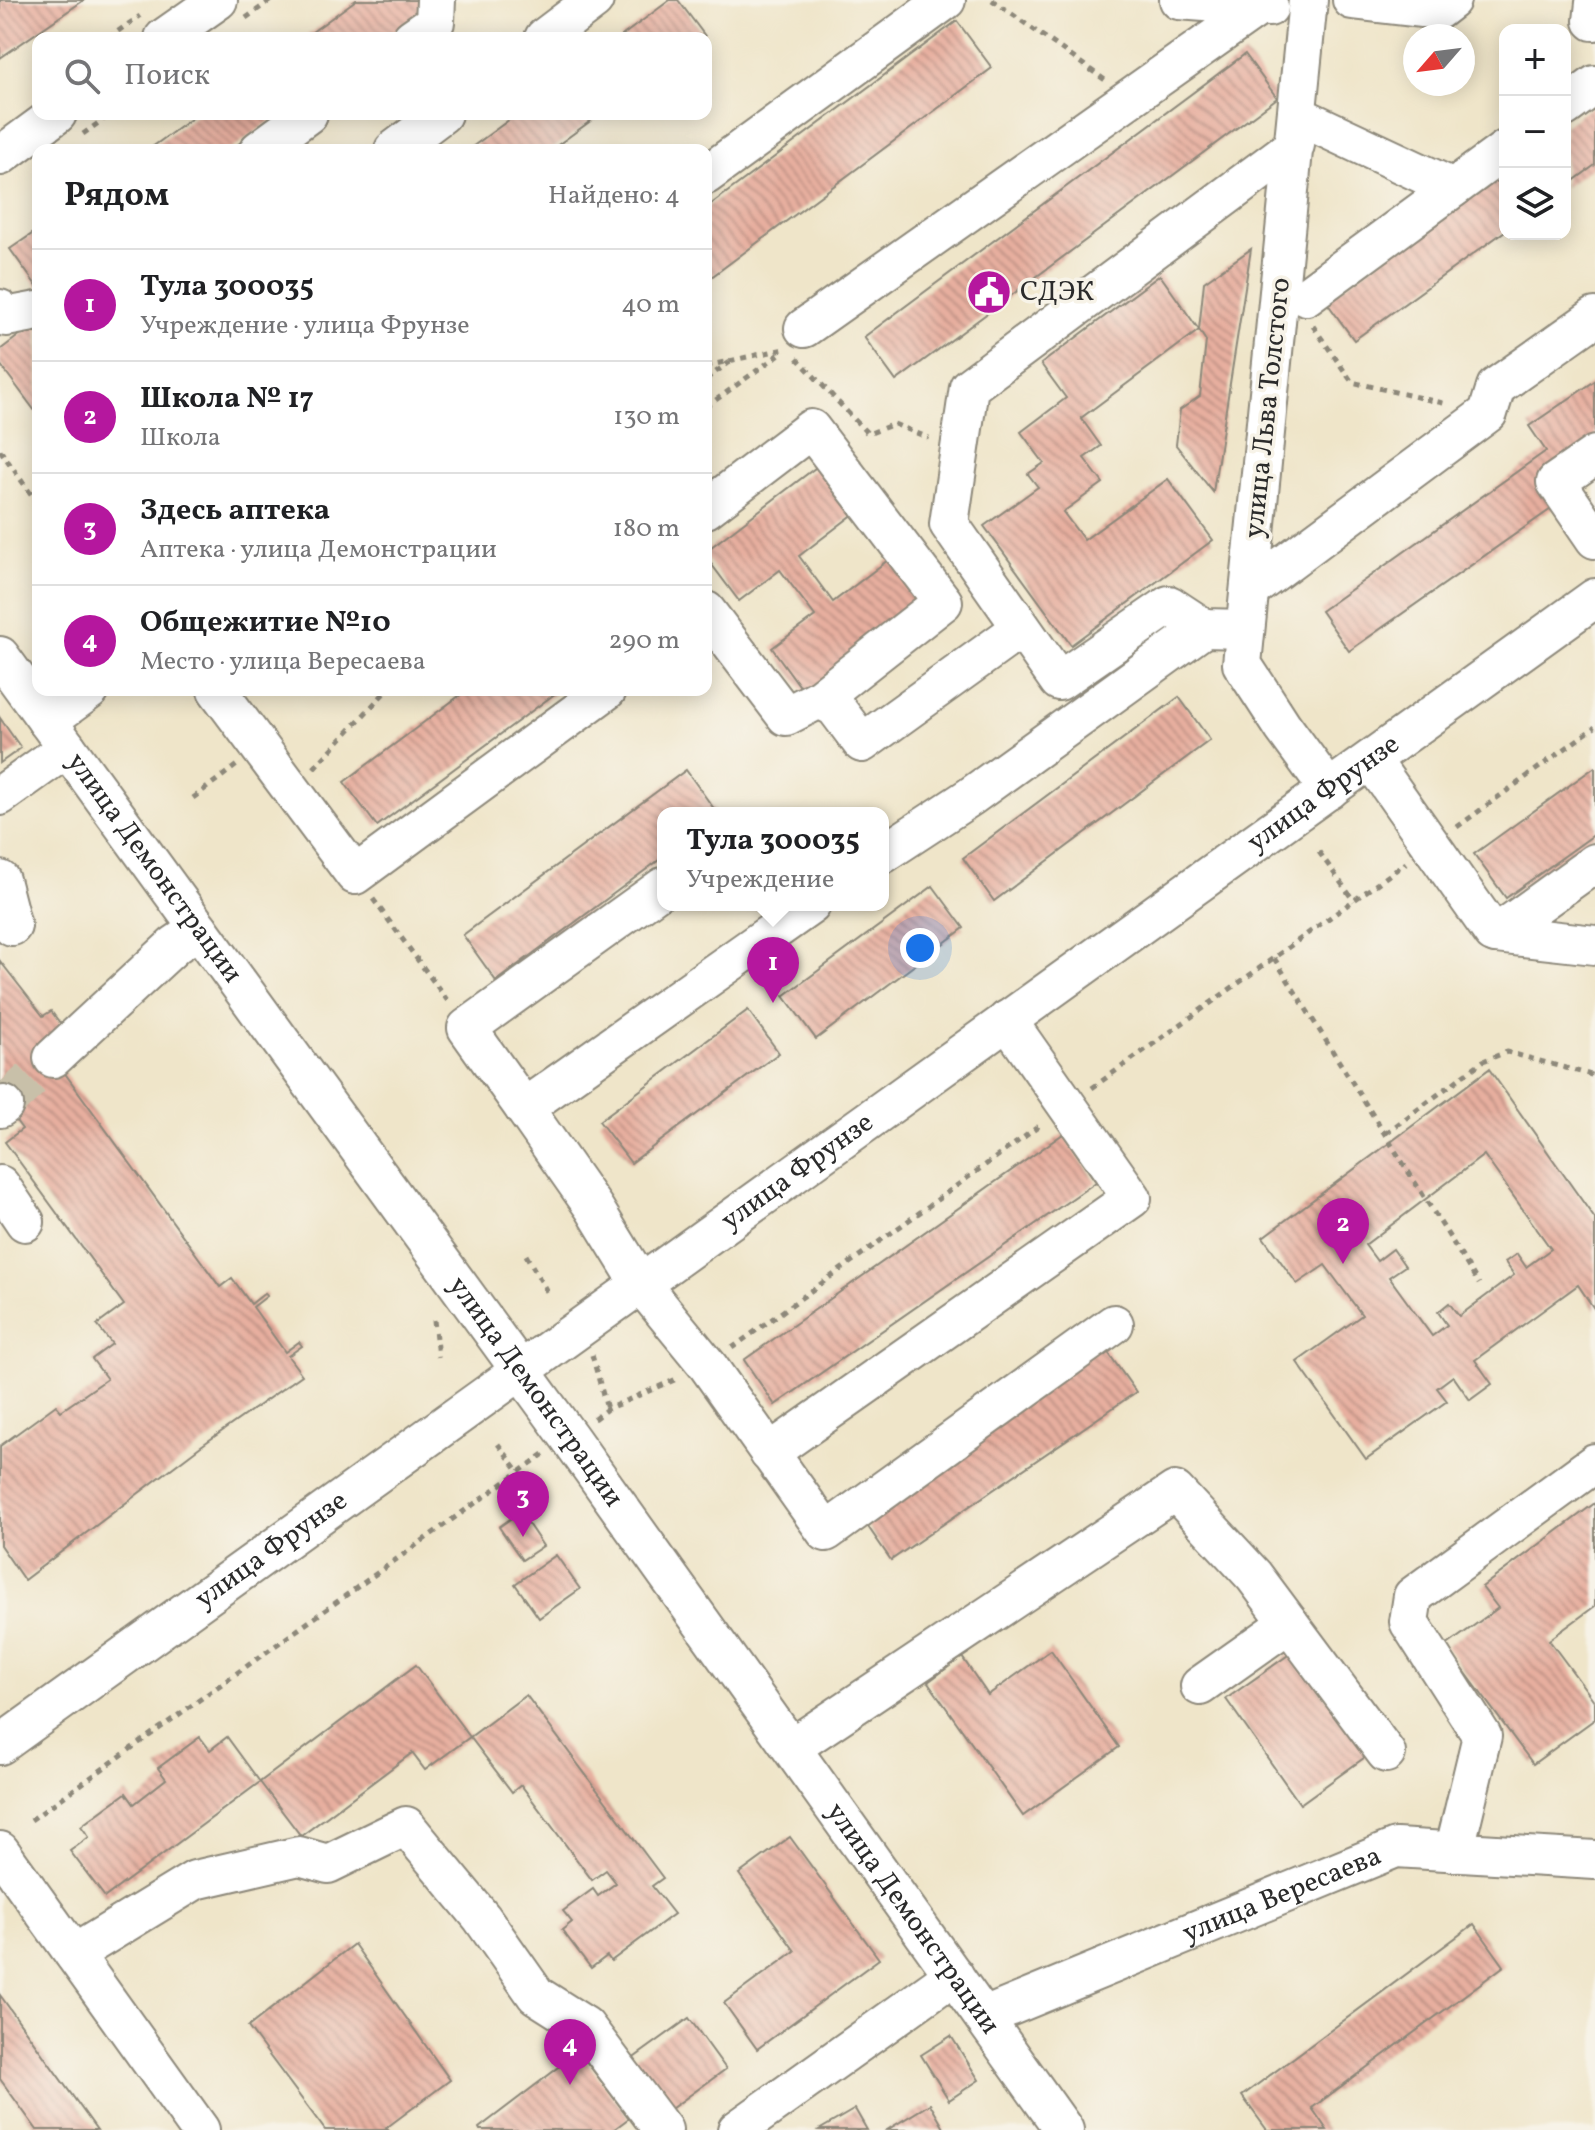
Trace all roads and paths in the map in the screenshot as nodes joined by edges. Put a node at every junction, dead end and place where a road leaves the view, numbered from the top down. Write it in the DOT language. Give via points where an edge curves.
graph roads {
  1 [pos="218,0"];
  2 [pos="436,0"];
  3 [pos="594,0"];
  4 [pos="946,0"];
  5 [pos="992,0"];
  6 [pos="1179,0"];
  7 [pos="1352,0"];
  8 [pos="1451,0"];
  9 [pos="1595,3"];
  10 [pos="1308,5"];
  11 [pos="1260,6"];
  12 [pos="1595,21"];
  13 [pos="158,23"];
  14 [pos="128,32"];
  15 [pos="421,32"];
  16 [pos="552,32"];
  17 [pos="1595,85"];
  18 [pos="1124,102"];
  19 [pos="1571,103"];
  20 [pos="45,120"];
  21 [pos="300,120"];
  22 [pos="434,120"];
  23 [pos="1296,130"];
  24 [pos="5,141"];
  25 [pos="267,144"];
  26 [pos="402,144"];
  27 [pos="1499,154"];
  28 [pos="712,171"];
  29 [pos="1453,188"];
  30 [pos="1306,306"];
  31 [pos="1595,317"];
  32 [pos="796,338"];
  33 [pos="735,360"];
  34 [pos="712,365"];
  35 [pos="712,375"];
  36 [pos="1488,413"];
  37 [pos="0,450"];
  38 [pos="1595,455"];
  39 [pos="32,495"];
  40 [pos="712,504"];
  41 [pos="1595,539"];
  42 [pos="1250,590"];
  43 [pos="1595,598"];
  44 [pos="712,621"];
  45 [pos="1204,628"];
  46 [pos="1020,629"];
  47 [pos="1245,629"];
  48 [pos="0,656"];
  49 [pos="86,696"];
  50 [pos="222,696"];
  51 [pos="381,696"];
  52 [pos="599,696"];
  53 [pos="819,699"];
  54 [pos="1595,727"];
  55 [pos="57,735"];
  56 [pos="260,747"];
  57 [pos="1371,760"];
  58 [pos="1329,790"];
  59 [pos="293,791"];
  60 [pos="0,796"];
  61 [pos="193,798"];
  62 [pos="1430,846"];
  63 [pos="889,850"];
  64 [pos="1319,852"];
  65 [pos="1595,863"];
  66 [pos="355,875"];
  67 [pos="0,880"];
  68 [pos="657,891"];
  69 [pos="1354,901"];
  70 [pos="803,911"];
  71 [pos="12,926"];
  72 [pos="199,929"];
  73 [pos="1496,934"];
  74 [pos="1595,945"];
  75 [pos="1274,958"];
  76 [pos="1007,1020"];
  77 [pos="467,1028"];
  78 [pos="53,1058"];
  79 [pos="1595,1076"];
  80 [pos="1066,1107"];
  81 [pos="524,1108"];
  82 [pos="1386,1133"];
  83 [pos="0,1185"];
  84 [pos="25,1222"];
  85 [pos="526,1255"];
  86 [pos="640,1283"];
  87 [pos="1479,1284"];
  88 [pos="549,1295"];
  89 [pos="434,1320"];
  90 [pos="1114,1324"];
  91 [pos="592,1354"];
  92 [pos="438,1357"];
  93 [pos="708,1366"];
  94 [pos="520,1370"];
  95 [pos="607,1409"];
  96 [pos="587,1424"];
  97 [pos="498,1444"];
  98 [pos="554,1447"];
  99 [pos="769,1453"];
  100 [pos="1595,1463"];
  101 [pos="518,1470"];
  102 [pos="1289,1623"];
  103 [pos="1200,1686"];
  104 [pos="0,1745"];
  105 [pos="792,1747"];
  106 [pos="1386,1753"];
  107 [pos="31,1820"];
  108 [pos="0,1851"];
  109 [pos="1454,1852"];
  110 [pos="1595,1860"];
  111 [pos="74,1954"];
  112 [pos="954,1975"];
  113 [pos="984,2017"];
  114 [pos="182,2124"];
  115 [pos="663,2130"];
  116 [pos="737,2130"];
  117 [pos="1064,2130"];
  1 -- 13 [label="street"];
  2 -- 15 [label="street" via="435,22"];
  3 -- 16 [label="street"];
  4 -- 28 [label="street"];
  5 -- 18 [label="path" via="1100,74"];
  6 -- 11 [label="street"];
  7 -- 8 [label="street" via="1438,10"];
  9 -- 12 [label="street"];
  10 -- 11 [label="street"];
  10 -- 23 [label="street, улица Льва Толстого"];
  11 -- 18 [label="street"];
  13 -- 14 [label="path"];
  17 -- 19 [label="street"];
  18 -- 32 [label="street"];
  20 -- 24 [label="street"];
  21 -- 25 [label="street"];
  22 -- 26 [label="street"];
  23 -- 29 [label="street"];
  23 -- 42 [label="street, улица Льва Толстого"];
  23 -- 46 [label="street" via="969,387 949,524"];
  27 -- 29 [label="street"];
  29 -- 30 [label="street"];
  30 -- 36 [label="path" via="1352,382"];
  31 -- 36 [label="street" via="1496,387"];
  32 -- 33 [label="path"];
  33 -- 34 [label="path"];
  33 -- 35 [label="path"];
  36 -- 42 [label="street"];
  37 -- 39 [label="path"];
  38 -- 41 [label="street" via="1556,482"];
  40 -- 53 [label="street" via="811,429 943,602"];
  42 -- 47 [label="street, улица Льва Толстого"];
  43 -- 57 [label="street, улица Фрунзе"];
  44 -- 53 [label="street" via="786,716"];
  45 -- 46 [label="street" via="1169,605 1059,681"];
  45 -- 47 [label="street"];
  45 -- 63 [label="street"];
  46 -- 53 [label="street" via="862,743 835,707"];
  47 -- 58 [label="street, улица Льва Толстого" via="1242,664"];
  48 -- 55 [label="street, улица Демонстрации"];
  49 -- 55 [label="street"];
  50 -- 56 [label="street"];
  51 -- 59 [label="path"];
  52 -- 66 [label="street"];
  54 -- 62 [label="path"];
  55 -- 60 [label="street"];
  55 -- 72 [label="street, улица Демонстрации"];
  56 -- 59 [label="street"];
  56 -- 61 [label="path"];
  57 -- 58 [label="street, улица Фрунзе"];
  57 -- 62 [label="street"];
  58 -- 76 [label="street, улица Фрунзе"];
  59 -- 66 [label="street"];
  62 -- 69 [label="path"];
  62 -- 73 [label="street"];
  64 -- 69 [label="path"];
  65 -- 73 [label="street"];
  66 -- 77 [label="path"];
  67 -- 71 [label="street"];
  68 -- 77 [label="street"];
  69 -- 75 [label="path"];
  70 -- 81 [label="street"];
  72 -- 78 [label="street"];
  72 -- 94 [label="street, улица Демонстрации"];
  73 -- 74 [label="street"];
  75 -- 80 [label="path"];
  75 -- 82 [label="path"];
  76 -- 80 [label="street"];
  76 -- 86 [label="street, улица Фрунзе"];
  77 -- 81 [label="street"];
  79 -- 82 [label="path" via="1507,1052 1483,1061"];
  80 -- 93 [label="path"];
  80 -- 99 [label="street" via="1132,1198"];
  81 -- 86 [label="street"];
  82 -- 87 [label="path"];
  83 -- 84 [label="street"];
  85 -- 88 [label="path"];
  86 -- 93 [label="street"];
  86 -- 94 [label="street, улица Фрунзе"];
  89 -- 92 [label="path"];
  90 -- 99 [label="street" via="826,1532"];
  91 -- 95 [label="path"];
  93 -- 95 [label="path"];
  93 -- 99 [label="street"];
  94 -- 104 [label="street, улица Фрунзе"];
  94 -- 105 [label="street, улица Демонстрации"];
  95 -- 96 [label="path"];
  97 -- 101 [label="path"];
  98 -- 101 [label="path"];
  100 -- 109 [label="street" via="1413,1596 1409,1622 1482,1736"];
  101 -- 107 [label="path"];
  102 -- 103 [label="street"];
  102 -- 105 [label="street" via="1254,1576 1175,1491"];
  102 -- 106 [label="street"];
  105 -- 112 [label="street, улица Демонстрации"];
  108 -- 111 [label="street"];
  109 -- 110 [label="street, улица Вересаева"];
  109 -- 113 [label="street, улица Вересаева" via="1396,1848"];
  111 -- 114 [label="street"];
  111 -- 115 [label="street" via="195,1880 299,1856 328,1864 406,1826 482,1918 536,1995 585,2026"];
  112 -- 113 [label="street, улица Демонстрации"];
  112 -- 116 [label="street"];
  113 -- 117 [label="street, улица Демонстрации"];
}
